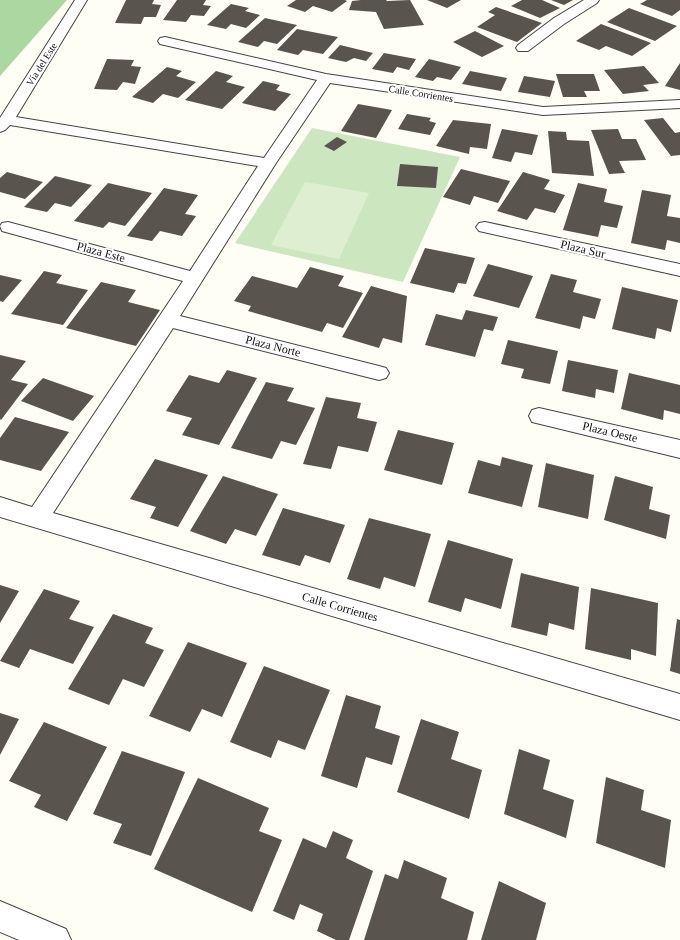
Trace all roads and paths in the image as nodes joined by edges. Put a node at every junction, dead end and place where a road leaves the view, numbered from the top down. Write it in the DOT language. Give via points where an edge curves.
graph roads {
  1 [pos="81,0"];
  2 [pos="592,0"];
  3 [pos="166,40"];
  4 [pos="523,48"];
  5 [pos="326,78"];
  6 [pos="680,104"];
  7 [pos="3,123"];
  8 [pos="268,163"];
  9 [pos="8,227"];
  10 [pos="485,227"];
  11 [pos="680,270"];
  12 [pos="194,278"];
  13 [pos="168,320"];
  14 [pos="379,373"];
  15 [pos="539,416"];
  16 [pos="680,449"];
  17 [pos="0,507"];
  18 [pos="37,518"];
  19 [pos="680,707"];
  20 [pos="0,916"];
  21 [pos="55,940"];
  1 -- 7 [label="street, Vía del Este"];
  2 -- 4 [label="street"];
  3 -- 5 [label="street, Calle Corrientes"];
  5 -- 6 [label="street, Calle Corrientes" via="543,111"];
  5 -- 8 [label="street"];
  7 -- 8 [label="street"];
  8 -- 12 [label="street"];
  9 -- 12 [label="street, Plaza Este"];
  10 -- 11 [label="street, Plaza Sur"];
  12 -- 13 [label="street"];
  13 -- 14 [label="street, Plaza Norte"];
  13 -- 18 [label="street"];
  15 -- 16 [label="street, Plaza Oeste"];
  17 -- 18 [label="street, Calle Corrientes"];
  18 -- 19 [label="street, Calle Corrientes"];
  20 -- 21 [label="street"];
}
